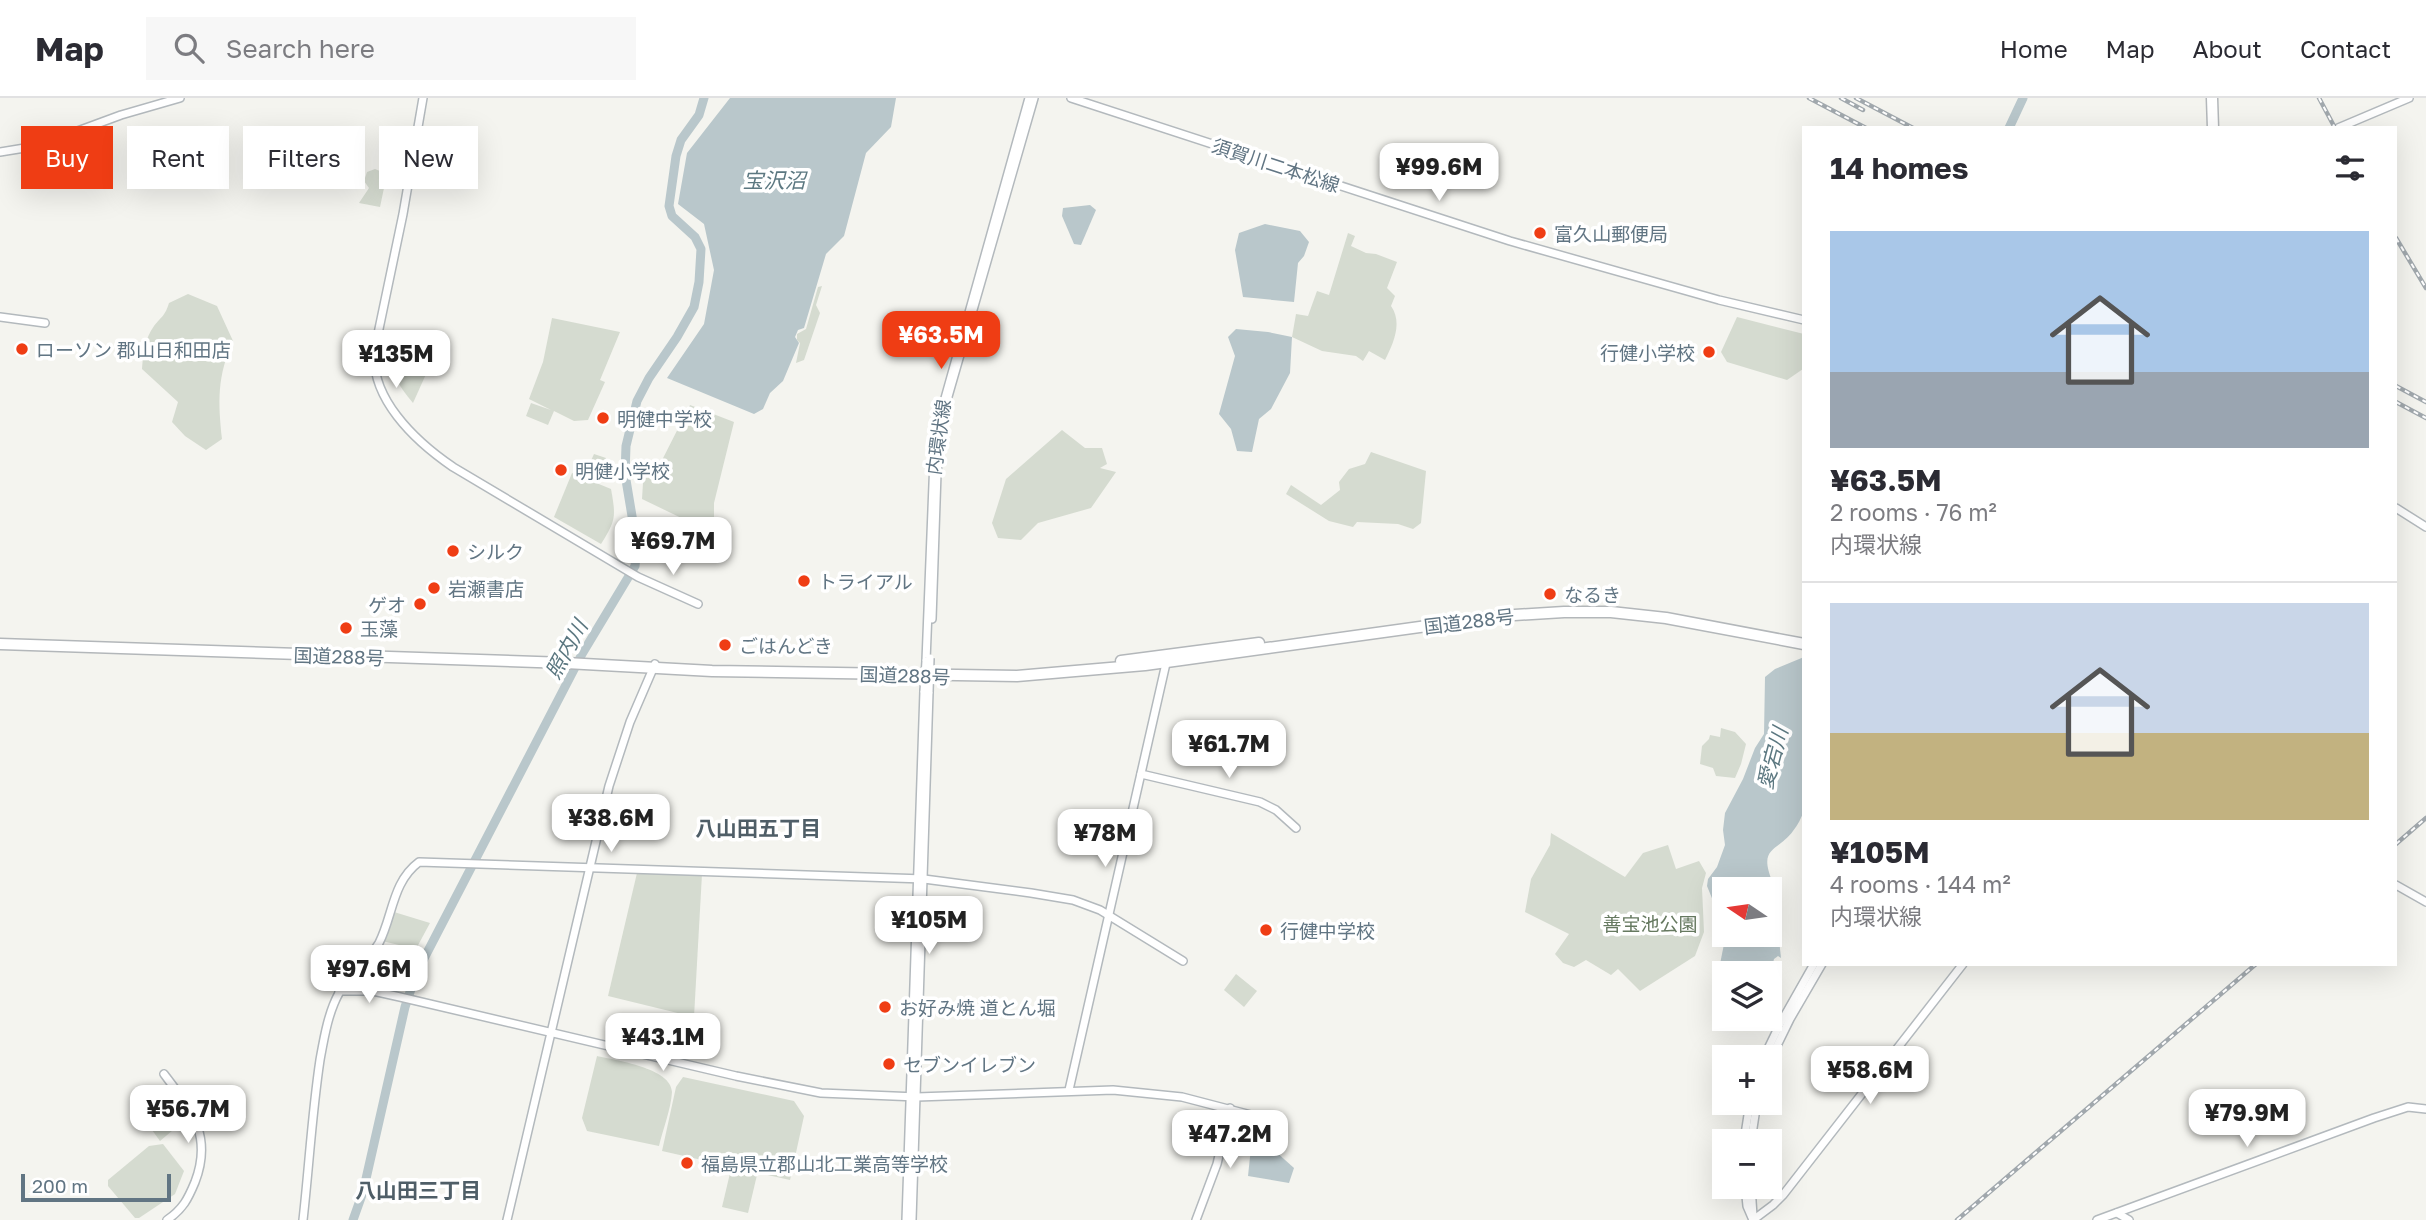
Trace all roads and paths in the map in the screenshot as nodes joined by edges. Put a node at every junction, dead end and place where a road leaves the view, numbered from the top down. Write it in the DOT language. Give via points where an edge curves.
graph roads {
  1 [pos="180,98"];
  2 [pos="423,98"];
  3 [pos="1029,98"];
  4 [pos="1034,98"];
  5 [pos="1072,98"];
  6 [pos="2212,98"];
  7 [pos="2409,98"];
  8 [pos="2213,126"];
  9 [pos="2343,126"];
  10 [pos="0,152"];
  11 [pos="0,317"];
  12 [pos="1802,320"];
  13 [pos="45,323"];
  14 [pos="2397,509"];
  15 [pos="2426,527"];
  16 [pos="698,604"];
  17 [pos="1802,642"];
  18 [pos="0,643"];
  19 [pos="1167,658"];
  20 [pos="928,659"];
  21 [pos="654,666"];
  22 [pos="1141,774"];
  23 [pos="1296,828"];
  24 [pos="590,867"];
  25 [pos="920,879"];
  26 [pos="2397,888"];
  27 [pos="2426,904"];
  28 [pos="1109,914"];
  29 [pos="1183,961"];
  30 [pos="1813,966"];
  31 [pos="1821,966"];
  32 [pos="1961,966"];
  33 [pos="339,991"];
  34 [pos="552,1032"];
  35 [pos="1770,1045"];
  36 [pos="1777,1045"];
  37 [pos="164,1074"];
  38 [pos="1069,1090"];
  39 [pos="913,1097"];
  40 [pos="1230,1108"];
  41 [pos="2426,1109"];
  42 [pos="1251,1115"];
  43 [pos="1746,1199"];
  44 [pos="1752,1199"];
  45 [pos="2117,1213"];
  46 [pos="167,1220"];
  47 [pos="303,1220"];
  48 [pos="507,1220"];
  49 [pos="906,1220"];
  50 [pos="912,1220"];
  51 [pos="1196,1220"];
  52 [pos="1753,1220"];
  53 [pos="2097,1220"];
  54 [pos="2129,1220"];
  1 -- 10 [label="street" via="37,146"];
  2 -- 16 [label="street" via="375,348 377,384 429,450 635,576"];
  3 -- 20 [label="street, 内環状線" via="936,424"];
  4 -- 20 [label="street, 内環状線" via="942,418"];
  5 -- 12 [label="street, 須賀川二本松線" via="1510,241"];
  6 -- 8 [label="highway"];
  7 -- 9 [label="street"];
  11 -- 13 [label="street"];
  14 -- 15 [label="street"];
  17 -- 19 [label="highway, 国道288号" via="1646,611 1572,607"];
  18 -- 21 [label="highway, 国道288号"];
  19 -- 21 [label="highway, 国道288号" via="969,673"];
  19 -- 22 [label="street"];
  20 -- 25 [label="street, bridge"];
  21 -- 24 [label="street" via="617,762"];
  22 -- 23 [label="street" via="1260,802"];
  22 -- 28 [label="street"];
  24 -- 25 [label="street"];
  24 -- 33 [label="street" via="419,862 400,885 378,944"];
  24 -- 34 [label="street"];
  25 -- 28 [label="street" via="1048,895"];
  25 -- 39 [label="street"];
  26 -- 27 [label="street"];
  28 -- 29 [label="street"];
  28 -- 38 [label="street"];
  30 -- 35 [label="street"];
  31 -- 36 [label="street"];
  32 -- 52 [label="street" via="1783,1195"];
  33 -- 34 [label="street" via="400,996"];
  33 -- 47 [label="street" via="325,1035 314,1098"];
  34 -- 39 [label="street" via="795,1089"];
  34 -- 48 [label="street"];
  37 -- 46 [label="street" via="197,1122 202,1148 190,1197"];
  38 -- 39 [label="street"];
  38 -- 40 [label="street" via="1152,1092"];
  39 -- 49 [label="street"];
  39 -- 50 [label="street"];
  40 -- 42 [label="street"];
  40 -- 51 [label="street" via="1217,1164"];
  41 -- 45 [label="street" via="2408,1107 2374,1118"];
  43 -- 52 [label="street"];
  44 -- 52 [label="street"];
  45 -- 53 [label="street"];
  45 -- 54 [label="street"];
}
